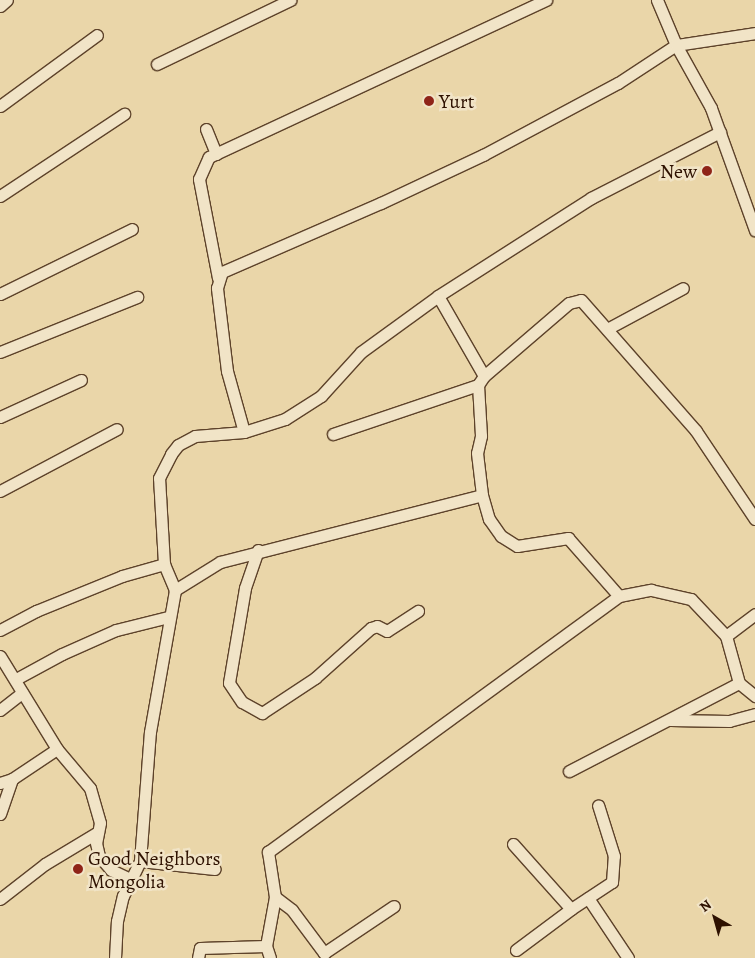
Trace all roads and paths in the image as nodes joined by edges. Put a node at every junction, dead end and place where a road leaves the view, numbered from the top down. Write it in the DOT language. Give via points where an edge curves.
graph roads {
  1 [pos="8,0"];
  2 [pos="290,0"];
  3 [pos="546,0"];
  4 [pos="657,0"];
  5 [pos="0,6"];
  6 [pos="755,33"];
  7 [pos="97,35"];
  8 [pos="676,45"];
  9 [pos="157,64"];
  10 [pos="0,106"];
  11 [pos="124,114"];
  12 [pos="206,129"];
  13 [pos="720,132"];
  14 [pos="216,154"];
  15 [pos="0,196"];
  16 [pos="132,229"];
  17 [pos="755,230"];
  18 [pos="218,278"];
  19 [pos="683,288"];
  20 [pos="0,294"];
  21 [pos="438,296"];
  22 [pos="137,297"];
  23 [pos="607,329"];
  24 [pos="0,352"];
  25 [pos="80,380"];
  26 [pos="481,380"];
  27 [pos="0,417"];
  28 [pos="117,428"];
  29 [pos="244,432"];
  30 [pos="333,434"];
  31 [pos="0,491"];
  32 [pos="482,495"];
  33 [pos="755,519"];
  34 [pos="258,550"];
  35 [pos="164,564"];
  36 [pos="175,590"];
  37 [pos="619,596"];
  38 [pos="418,611"];
  39 [pos="755,614"];
  40 [pos="168,617"];
  41 [pos="0,630"];
  42 [pos="726,636"];
  43 [pos="0,656"];
  44 [pos="16,679"];
  45 [pos="739,683"];
  46 [pos="22,693"];
  47 [pos="755,696"];
  48 [pos="0,710"];
  49 [pos="755,714"];
  50 [pos="668,720"];
  51 [pos="56,749"];
  52 [pos="569,771"];
  53 [pos="12,779"];
  54 [pos="0,783"];
  55 [pos="598,806"];
  56 [pos="0,814"];
  57 [pos="98,832"];
  58 [pos="513,844"];
  59 [pos="140,861"];
  60 [pos="215,869"];
  61 [pos="130,878"];
  62 [pos="275,897"];
  63 [pos="588,898"];
  64 [pos="0,899"];
  65 [pos="394,906"];
  66 [pos="571,909"];
  67 [pos="266,946"];
  68 [pos="516,950"];
  69 [pos="324,956"];
  70 [pos="114,958"];
  71 [pos="198,958"];
  72 [pos="270,958"];
  73 [pos="628,958"];
  1 -- 5 [label="street"];
  2 -- 9 [label="street"];
  3 -- 14 [label="street"];
  4 -- 8 [label="street"];
  6 -- 8 [label="street"];
  7 -- 10 [label="street"];
  8 -- 13 [label="street" via="711,108"];
  8 -- 18 [label="street" via="618,83 483,155 381,204 222,272"];
  11 -- 15 [label="street"];
  12 -- 14 [label="street"];
  13 -- 17 [label="street"];
  13 -- 21 [label="street" via="591,198"];
  14 -- 18 [label="street" via="209,157 198,179"];
  16 -- 20 [label="street"];
  18 -- 29 [label="street" via="227,371"];
  19 -- 23 [label="street"];
  21 -- 26 [label="street"];
  21 -- 29 [label="street" via="361,352 320,396 285,419"];
  22 -- 24 [label="street"];
  23 -- 26 [label="street" via="580,300 573,300"];
  23 -- 33 [label="street" via="696,431"];
  25 -- 27 [label="street"];
  26 -- 30 [label="street"];
  26 -- 32 [label="street" via="481,436 477,453"];
  28 -- 31 [label="street"];
  29 -- 35 [label="street" via="195,436 178,445 165,463 159,478"];
  32 -- 34 [label="street"];
  32 -- 37 [label="street" via="489,518 501,536 517,546 568,538"];
  34 -- 36 [label="street" via="220,562"];
  34 -- 38 [label="street" via="245,588 229,684 242,702 262,713 316,678 372,628 377,626 387,630"];
  35 -- 36 [label="street"];
  35 -- 41 [label="street" via="61,600"];
  36 -- 40 [label="street"];
  37 -- 42 [label="street" via="651,590 692,599"];
  37 -- 62 [label="street" via="268,852"];
  39 -- 42 [label="street"];
  40 -- 44 [label="street" via="116,630"];
  40 -- 59 [label="street" via="150,732"];
  42 -- 45 [label="street"];
  43 -- 44 [label="street"];
  44 -- 46 [label="street"];
  45 -- 47 [label="street"];
  45 -- 50 [label="street"];
  46 -- 48 [label="street"];
  46 -- 51 [label="street"];
  49 -- 50 [label="street" via="729,721"];
  50 -- 52 [label="street"];
  51 -- 53 [label="street"];
  51 -- 57 [label="street" via="90,788 100,823"];
  53 -- 54 [label="street"];
  53 -- 56 [label="street"];
  55 -- 63 [label="street" via="614,856 612,882"];
  57 -- 61 [label="street" via="96,843 105,865"];
  57 -- 64 [label="street" via="45,864"];
  58 -- 66 [label="street"];
  59 -- 60 [label="street"];
  59 -- 61 [label="street"];
  61 -- 70 [label="street" via="117,921"];
  62 -- 67 [label="street"];
  62 -- 69 [label="street" via="292,910"];
  63 -- 66 [label="street"];
  63 -- 73 [label="street"];
  65 -- 69 [label="street"];
  66 -- 68 [label="street"];
  67 -- 71 [label="street" via="200,948"];
  67 -- 72 [label="street"];
}
